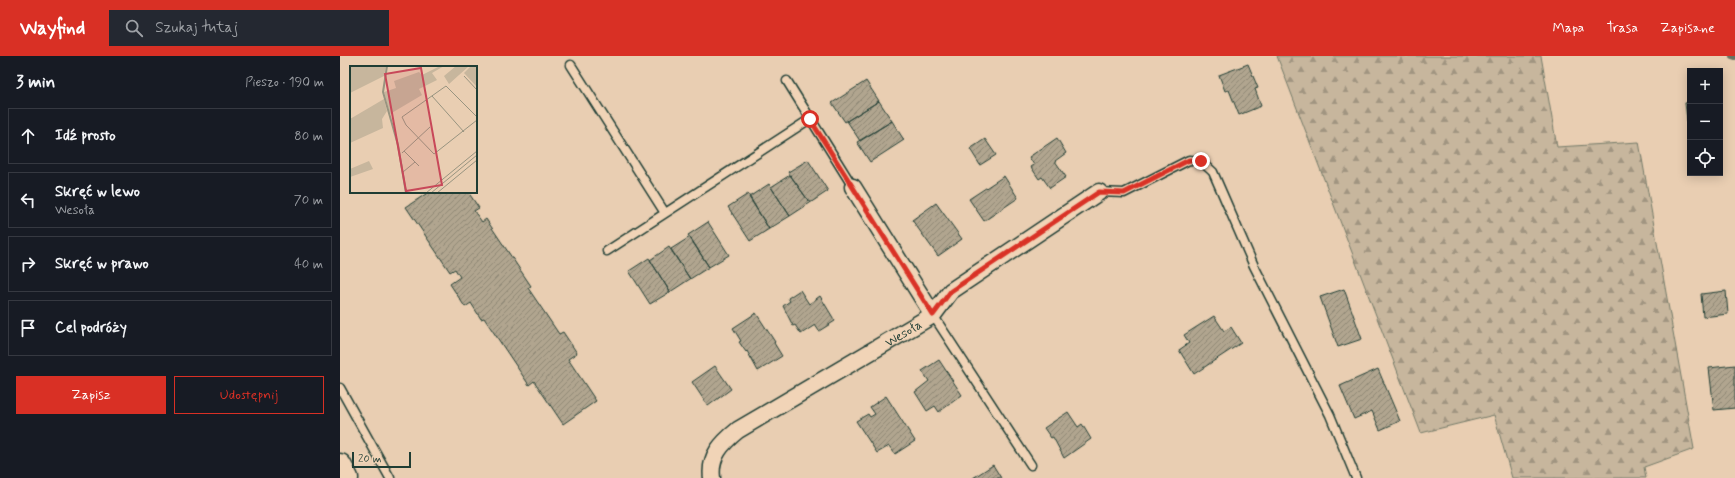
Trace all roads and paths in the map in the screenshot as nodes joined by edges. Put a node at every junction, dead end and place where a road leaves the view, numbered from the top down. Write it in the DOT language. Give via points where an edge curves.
graph roads {
  1 [pos="571,65"];
  2 [pos="787,81"];
  3 [pos="810,119"];
  4 [pos="853,187"];
  5 [pos="1099,192"];
  6 [pos="665,213"];
  7 [pos="607,251"];
  8 [pos="933,315"];
  9 [pos="340,388"];
  10 [pos="340,465"];
  11 [pos="1031,465"];
  12 [pos="712,475"];
  13 [pos="347,478"];
  14 [pos="390,478"];
  15 [pos="1356,478"];
  1 -- 6 [label="lane"];
  2 -- 3 [label="lane"];
  3 -- 4 [label="lane"];
  3 -- 6 [label="lane"];
  4 -- 8 [label="street"];
  5 -- 8 [label="street, Wesoła" via="951,291"];
  5 -- 15 [label="lane" via="1124,193 1189,160 1201,161 1212,172 1254,266 1330,415"];
  6 -- 7 [label="lane"];
  8 -- 11 [label="lane"];
  8 -- 12 [label="street, Wesoła" via="738,430 724,441 714,455"];
  9 -- 14 [label="lane"];
  10 -- 13 [label="main road"];
}
